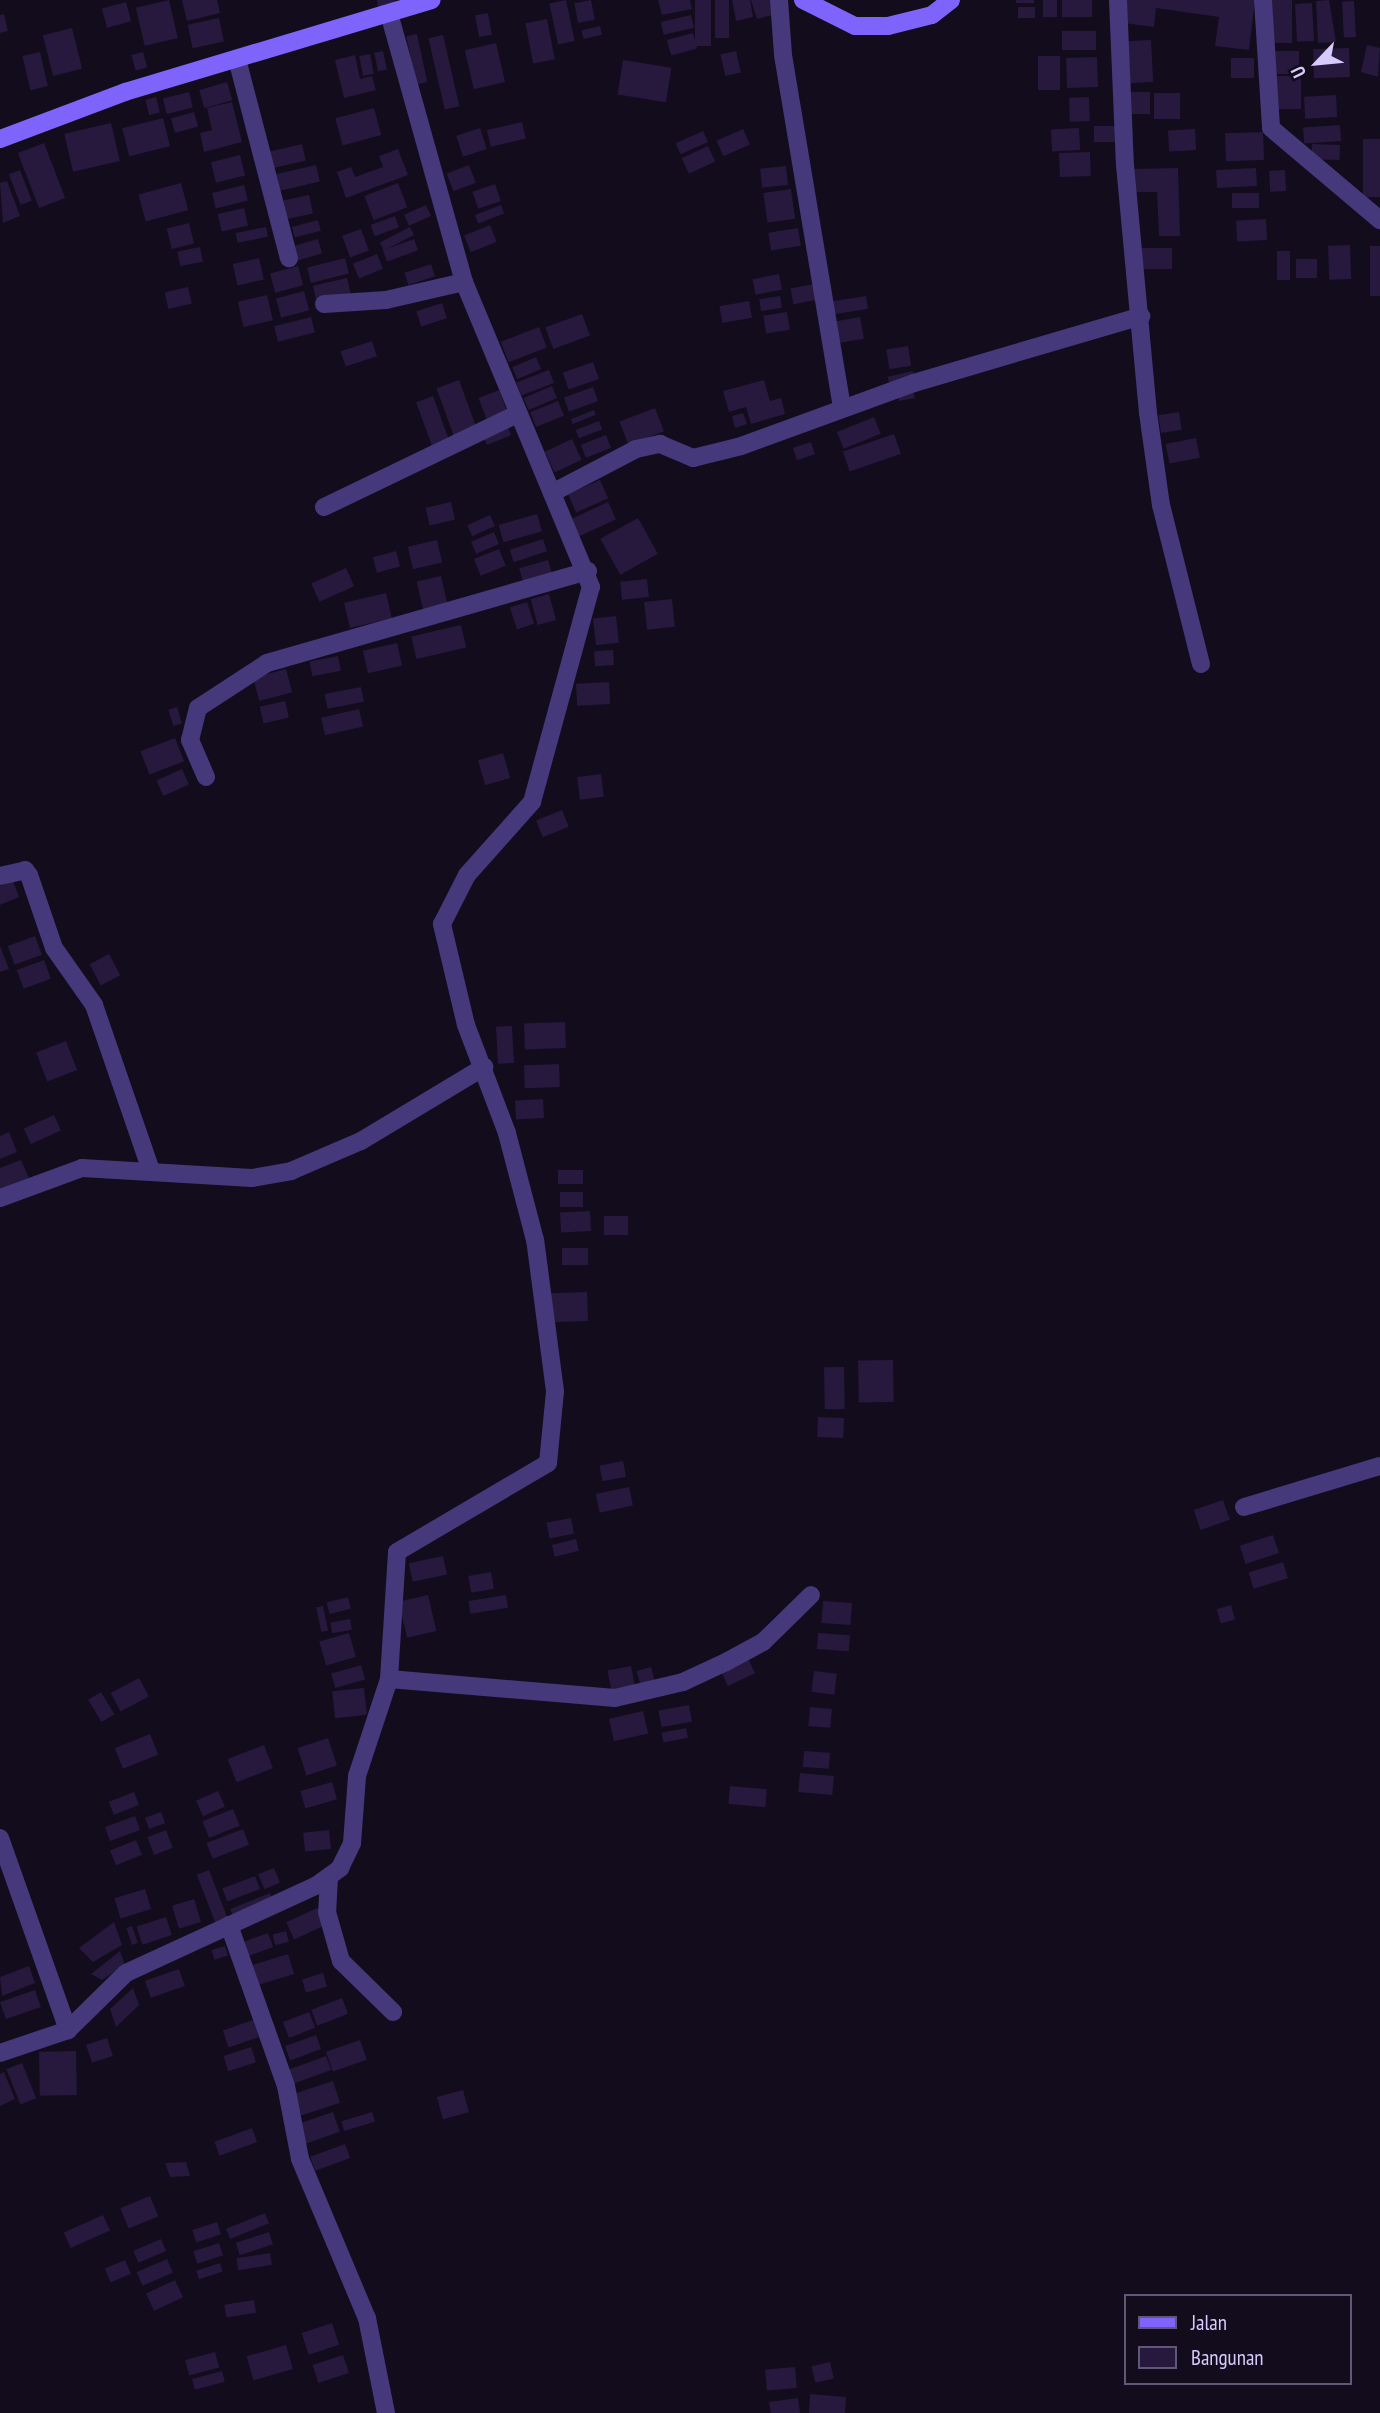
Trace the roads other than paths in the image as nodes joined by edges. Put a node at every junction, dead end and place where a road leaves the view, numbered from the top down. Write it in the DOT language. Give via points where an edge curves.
graph roads {
  1 [pos="431,0"];
  2 [pos="779,0"];
  3 [pos="803,0"];
  4 [pos="951,0"];
  5 [pos="1118,0"];
  6 [pos="1264,0"];
  7 [pos="390,13"];
  8 [pos="237,59"];
  9 [pos="0,139"];
  10 [pos="1380,220"];
  11 [pos="289,257"];
  12 [pos="464,282"];
  13 [pos="324,304"];
  14 [pos="1141,316"];
  15 [pos="842,408"];
  16 [pos="515,415"];
  17 [pos="552,493"];
  18 [pos="324,507"];
  19 [pos="588,571"];
  20 [pos="1201,664"];
  21 [pos="206,777"];
  22 [pos="0,876"];
  23 [pos="484,1067"];
  24 [pos="151,1171"];
  25 [pos="0,1198"];
  26 [pos="1380,1466"];
  27 [pos="1244,1507"];
  28 [pos="811,1595"];
  29 [pos="388,1679"];
  30 [pos="0,1838"];
  31 [pos="329,1877"];
  32 [pos="229,1925"];
  33 [pos="393,2012"];
  34 [pos="68,2030"];
  35 [pos="0,2053"];
  36 [pos="386,2413"];
  1 -- 7 [label="main road"];
  2 -- 15 [label="street" via="783,55"];
  3 -- 4 [label="main road" via="855,26 888,26 932,15"];
  5 -- 14 [label="street" via="1125,164"];
  6 -- 10 [label="street" via="1270,128"];
  7 -- 8 [label="main road"];
  7 -- 12 [label="street"];
  8 -- 9 [label="main road"];
  8 -- 11 [label="street"];
  12 -- 13 [label="street" via="386,300"];
  12 -- 16 [label="street"];
  14 -- 15 [label="street"];
  14 -- 20 [label="street" via="1161,505"];
  15 -- 17 [label="street" via="693,458 660,444 636,449"];
  16 -- 17 [label="street"];
  16 -- 18 [label="street"];
  17 -- 19 [label="street"];
  19 -- 21 [label="street" via="267,663 198,708 190,740"];
  19 -- 23 [label="street" via="588,608 532,802 467,875 442,924 466,1025"];
  22 -- 24 [label="street" via="25,870 29,875 54,948 94,1005"];
  23 -- 24 [label="street" via="352,1147 291,1171 252,1178"];
  23 -- 29 [label="street" via="535,1240 555,1391 548,1463 529,1480 398,1548"];
  24 -- 25 [label="street" via="82,1168"];
  26 -- 27 [label="street"];
  28 -- 29 [label="street" via="762,1642 726,1662 683,1682 615,1698"];
  29 -- 31 [label="street" via="357,1776 352,1843"];
  30 -- 34 [label="street"];
  31 -- 32 [label="street"];
  31 -- 33 [label="street" via="327,1912 341,1961"];
  32 -- 34 [label="street" via="119,1977"];
  32 -- 36 [label="street" via="286,2086 300,2159 367,2318"];
  34 -- 35 [label="street"];
}
